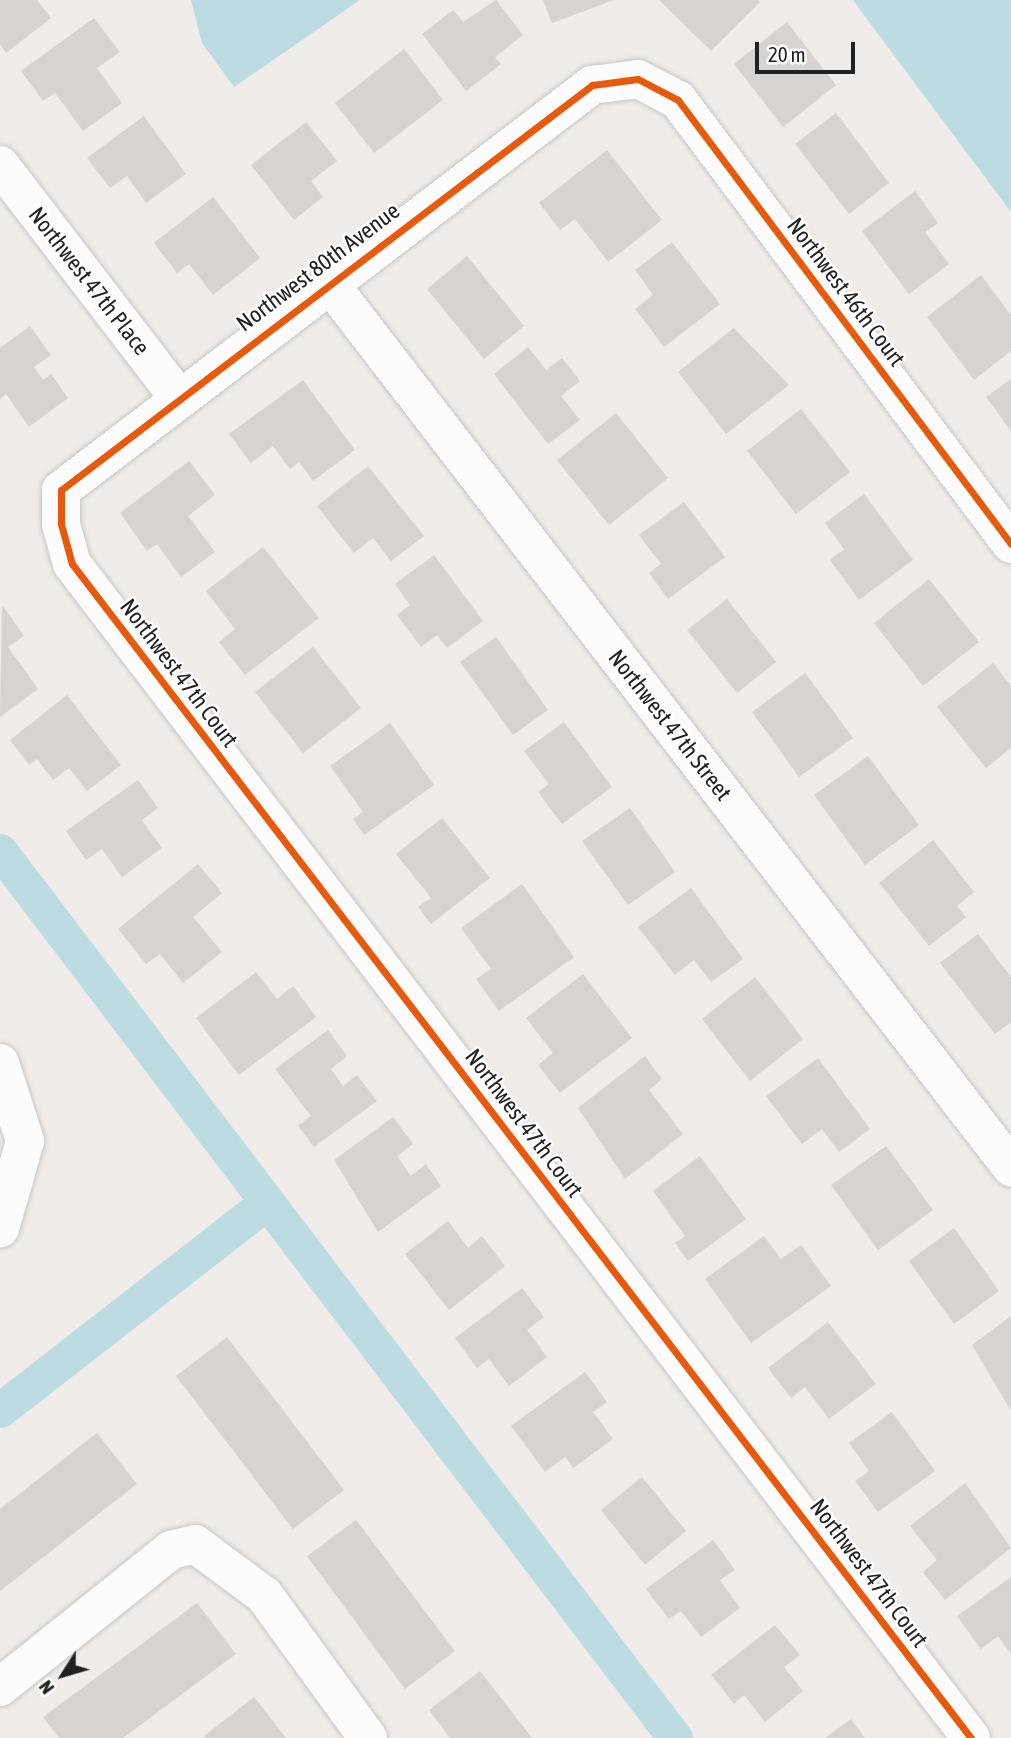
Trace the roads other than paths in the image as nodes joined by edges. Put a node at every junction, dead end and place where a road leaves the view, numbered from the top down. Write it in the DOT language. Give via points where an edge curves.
graph roads {
  1 [pos="638,79"];
  2 [pos="0,165"];
  3 [pos="329,283"];
  4 [pos="178,397"];
  5 [pos="61,524"];
  6 [pos="1011,544"];
  7 [pos="0,1063"];
  8 [pos="1011,1167"];
  9 [pos="0,1229"];
  10 [pos="0,1687"];
  11 [pos="368,1738"];
  12 [pos="971,1738"];
  1 -- 3 [label="street, Northwest 80th Avenue" via="592,85"];
  1 -- 6 [label="street, Northwest 46th Court" via="678,100"];
  2 -- 4 [label="street, Northwest 47th Place"];
  3 -- 4 [label="street, Northwest 80th Avenue"];
  3 -- 8 [label="street, Northwest 47th Street"];
  4 -- 5 [label="street, Northwest 80th Avenue" via="61,490"];
  5 -- 12 [label="street, Northwest 47th Court" via="72,564"];
  7 -- 9 [label="street" via="25,1141"];
  10 -- 11 [label="street" via="171,1550 195,1544 264,1595"];
}
